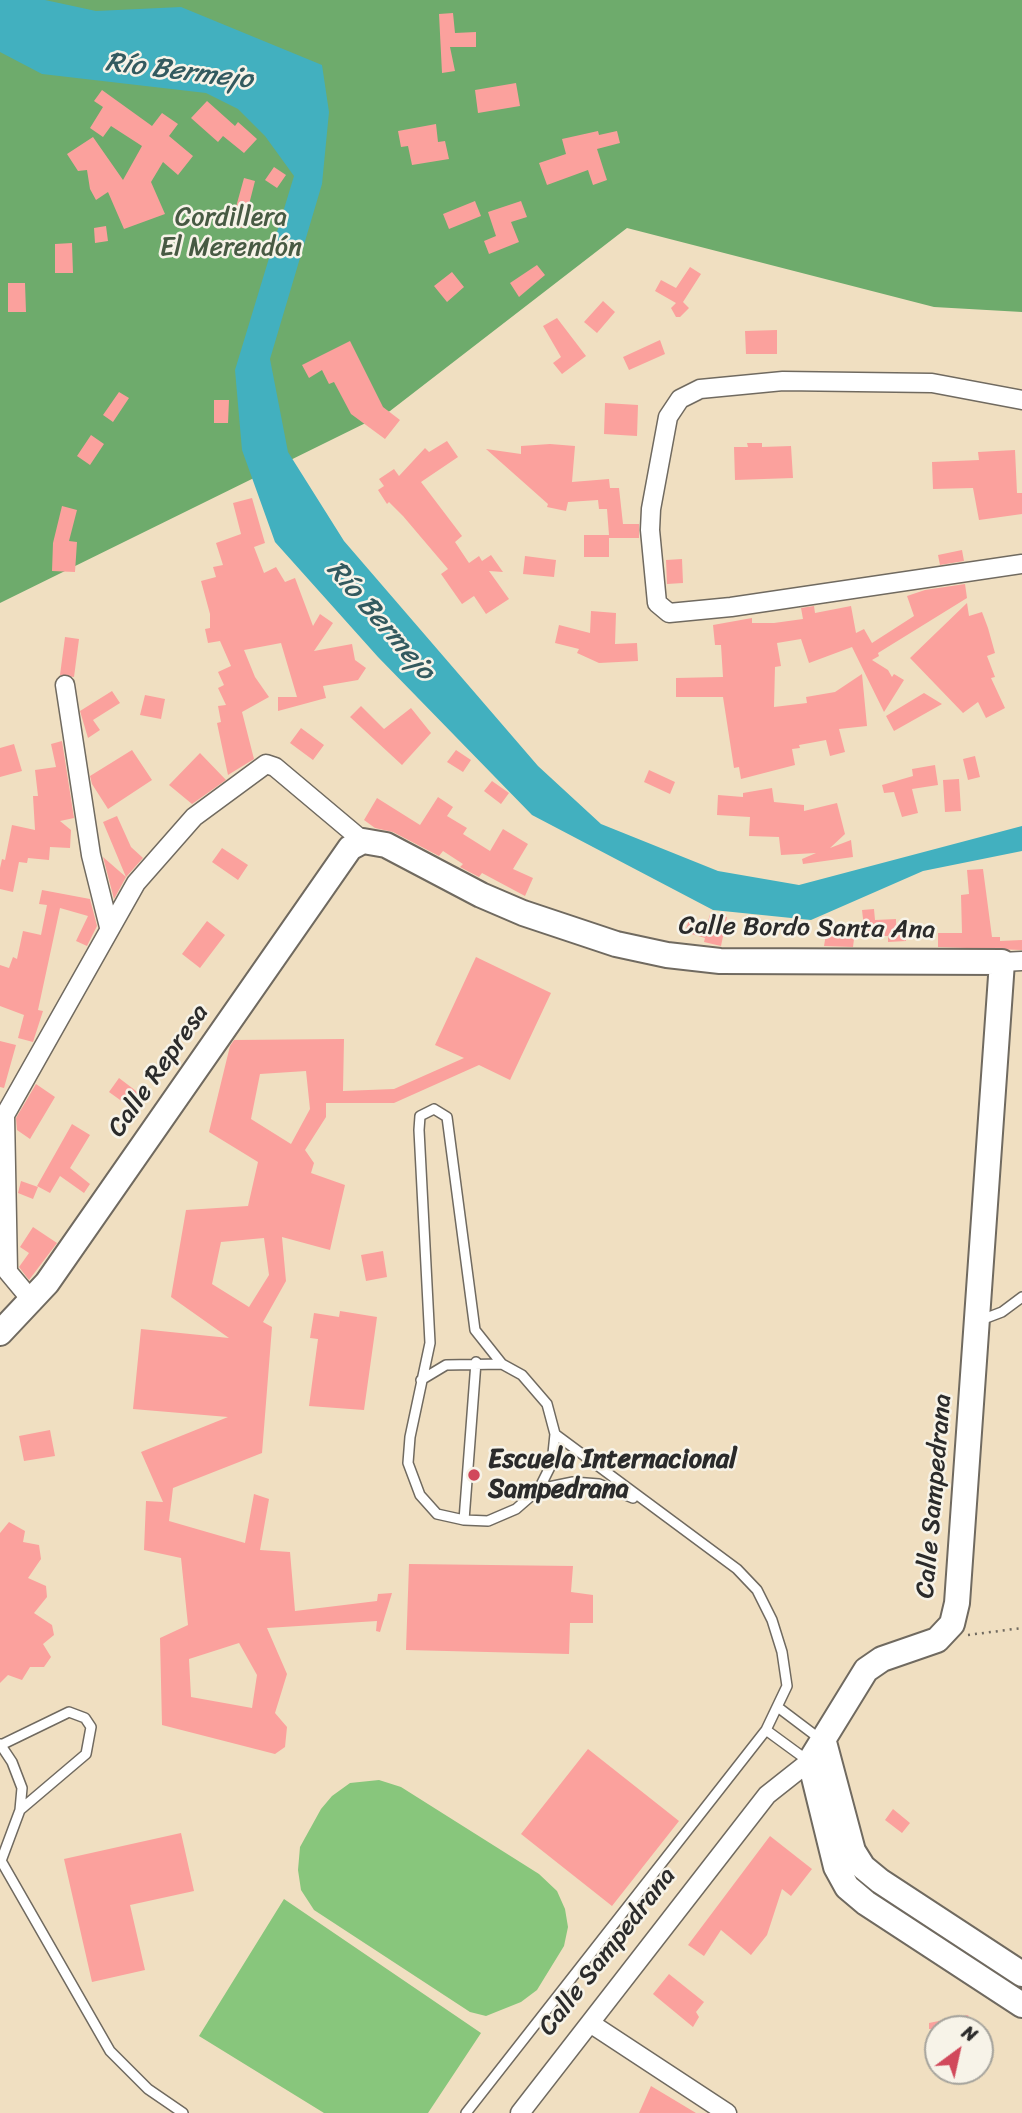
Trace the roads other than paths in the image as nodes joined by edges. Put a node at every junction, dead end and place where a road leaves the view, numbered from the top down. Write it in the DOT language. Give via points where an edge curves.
graph roads {
  1 [pos="1022,400"];
  2 [pos="1022,564"];
  3 [pos="65,685"];
  4 [pos="363,841"];
  5 [pos="109,927"];
  6 [pos="1012,962"];
  7 [pos="1022,1297"];
  8 [pos="33,1302"];
  9 [pos="979,1321"];
  10 [pos="0,1333"];
  11 [pos="476,1362"];
  12 [pos="502,1363"];
  13 [pos="421,1380"];
  14 [pos="555,1434"];
  15 [pos="539,1489"];
  16 [pos="644,1502"];
  17 [pos="464,1520"];
  18 [pos="779,1708"];
  19 [pos="766,1730"];
  20 [pos="824,1741"];
  21 [pos="0,1745"];
  22 [pos="810,1762"];
  23 [pos="20,1810"];
  24 [pos="0,1860"];
  25 [pos="1022,1974"];
  26 [pos="1022,2005"];
  27 [pos="590,2023"];
  28 [pos="699,2106"];
  29 [pos="183,2113"];
  30 [pos="466,2113"];
  31 [pos="520,2113"];
  32 [pos="727,2113"];
  1 -- 2 [label="street" via="932,383 783,381 699,389 680,399 668,418 650,530 657,603 669,613"];
  3 -- 5 [label="street" via="91,855"];
  4 -- 5 [label="street" via="266,764 194,817 136,883"];
  4 -- 6 [label="street, Calle Bordo Santa Ana" via="386,845 523,913 616,944 667,955 720,961"];
  4 -- 8 [label="street, Calle Represa" via="350,848"];
  5 -- 8 [label="street" via="5,1115 8,1272"];
  6 -- 9 [label="street, Calle Sampedrana"];
  7 -- 9 [label="lane"];
  8 -- 10 [label="street, Calle Represa"];
  9 -- 20 [label="street, Calle Sampedrana" via="952,1624 937,1640 882,1659 866,1670"];
  11 -- 12 [label="lane"];
  11 -- 13 [label="lane" via="446,1365"];
  11 -- 17 [label="lane"];
  12 -- 13 [label="lane" via="475,1330 449,1124 447,1117 434,1110 420,1116 419,1130 430,1343"];
  12 -- 14 [label="lane" via="522,1375 547,1404"];
  13 -- 17 [label="lane" via="408,1463 420,1495 437,1514"];
  14 -- 15 [label="lane" via="552,1463"];
  14 -- 16 [label="lane"];
  15 -- 16 [label="lane" via="573,1482 599,1483"];
  15 -- 17 [label="lane" via="516,1509 488,1521"];
  16 -- 18 [label="lane" via="737,1569 757,1590 782,1652 787,1686"];
  18 -- 19 [label="lane"];
  18 -- 20 [label="lane"];
  19 -- 22 [label="lane"];
  19 -- 30 [label="lane"];
  20 -- 22 [label="street, Calle Sampedrana"];
  20 -- 25 [label="street" via="853,1851 863,1867"];
  21 -- 23 [label="lane" via="22,1788"];
  21 -- 23 [label="lane" via="69,1712 85,1718 91,1727 86,1754"];
  22 -- 26 [label="street" via="836,1867 847,1887"];
  22 -- 27 [label="street, Calle Sampedrana" via="766,1795"];
  23 -- 24 [label="lane"];
  24 -- 29 [label="lane" via="110,2052 148,2089"];
  27 -- 28 [label="street"];
  27 -- 31 [label="street, Calle Sampedrana"];
  28 -- 32 [label="street"];
}
